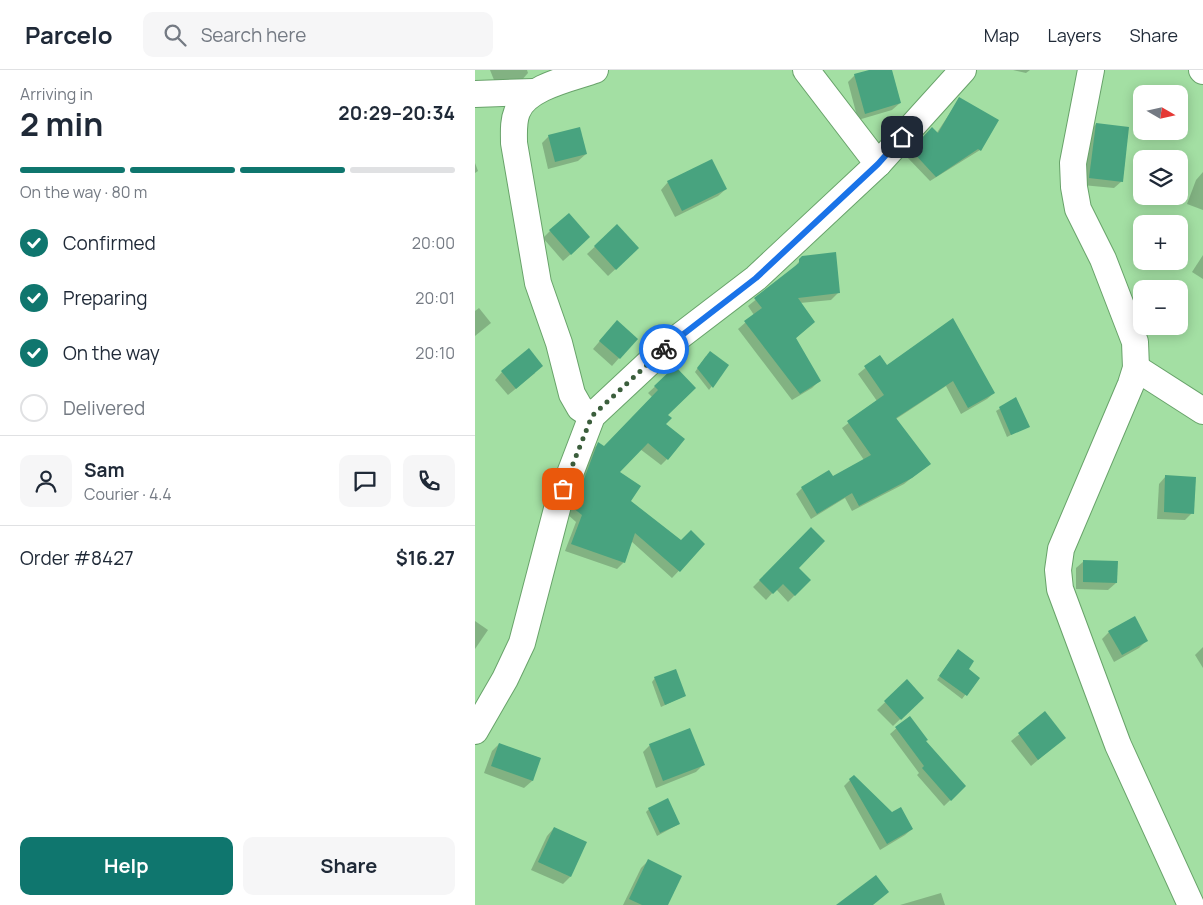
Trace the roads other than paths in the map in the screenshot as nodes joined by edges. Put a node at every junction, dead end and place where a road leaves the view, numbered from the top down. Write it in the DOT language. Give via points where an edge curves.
graph roads {
  1 [pos="595,70"];
  2 [pos="806,70"];
  3 [pos="963,70"];
  4 [pos="1091,70"];
  5 [pos="534,92"];
  6 [pos="475,94"];
  7 [pos="878,164"];
  8 [pos="1136,368"];
  9 [pos="1203,411"];
  10 [pos="592,416"];
  11 [pos="475,731"];
  12 [pos="1191,905"];
  1 -- 5 [label="street"];
  2 -- 7 [label="street"];
  3 -- 7 [label="street"];
  4 -- 8 [label="street" via="1073,163 1074,187 1078,209 1103,259 1135,342"];
  5 -- 6 [label="street"];
  5 -- 10 [label="street" via="517,110 513,127 538,283 559,342 572,394 580,408"];
  7 -- 10 [label="street" via="756,278 667,346"];
  8 -- 9 [label="street"];
  8 -- 12 [label="street" via="1061,549 1058,570 1061,588 1118,745"];
  10 -- 11 [label="street" via="558,504 522,643"];
}
